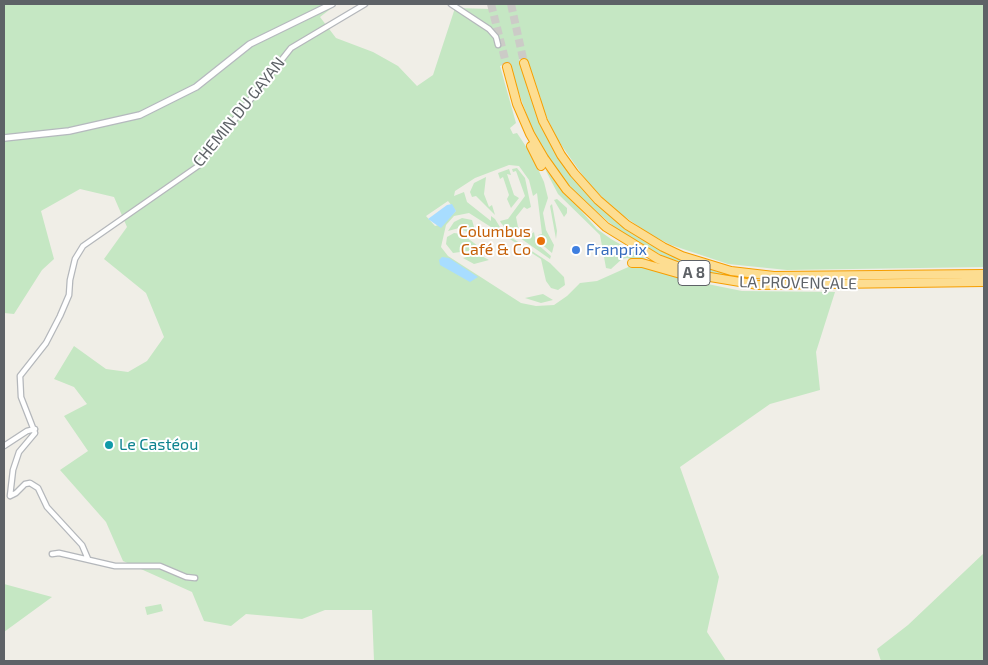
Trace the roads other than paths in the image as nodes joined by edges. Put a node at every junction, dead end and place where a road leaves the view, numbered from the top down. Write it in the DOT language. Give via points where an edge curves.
graph roads {
  1 [pos="332,4"];
  2 [pos="365,4"];
  3 [pos="451,4"];
  4 [pos="498,45"];
  5 [pos="524,63"];
  6 [pos="506,67"];
  7 [pos="517,104"];
  8 [pos="4,138"];
  9 [pos="541,166"];
  10 [pos="632,263"];
  11 [pos="984,274"];
  12 [pos="984,282"];
  13 [pos="758,285"];
  14 [pos="35,429"];
  15 [pos="6,445"];
  16 [pos="4,452"];
  17 [pos="52,554"];
  18 [pos="88,559"];
  19 [pos="195,578"];
  1 -- 8 [label="street" via="250,44 196,87 140,115 69,131"];
  2 -- 14 [label="street, CHEMIN DU GAYAN" via="291,48 198,166 84,246 75,259 69,295 46,343 20,376 21,397"];
  3 -- 4 [label="street" via="489,29"];
  5 -- 11 [label="highway, LA PROVENÇALE / A 8" via="544,121 574,173 598,200 628,225 682,256 731,271 774,276"];
  6 -- 7 [label="highway, LA PROVENÇALE / A 8"];
  7 -- 9 [label="highway" via="520,122"];
  7 -- 13 [label="highway, LA PROVENÇALE / A 8" via="530,134 554,174 580,204 610,230 644,252 674,266 720,279"];
  10 -- 13 [label="highway" via="720,284"];
  12 -- 13 [label="highway, LA PROVENÇALE / A 8"];
  14 -- 15 [label="street"];
  14 -- 18 [label="street" via="19,452 10,496 24,484 30,483 38,488 47,507 82,545"];
  15 -- 16 [label="street"];
  17 -- 18 [label="street"];
  18 -- 19 [label="street" via="115,566 160,566"];
}
